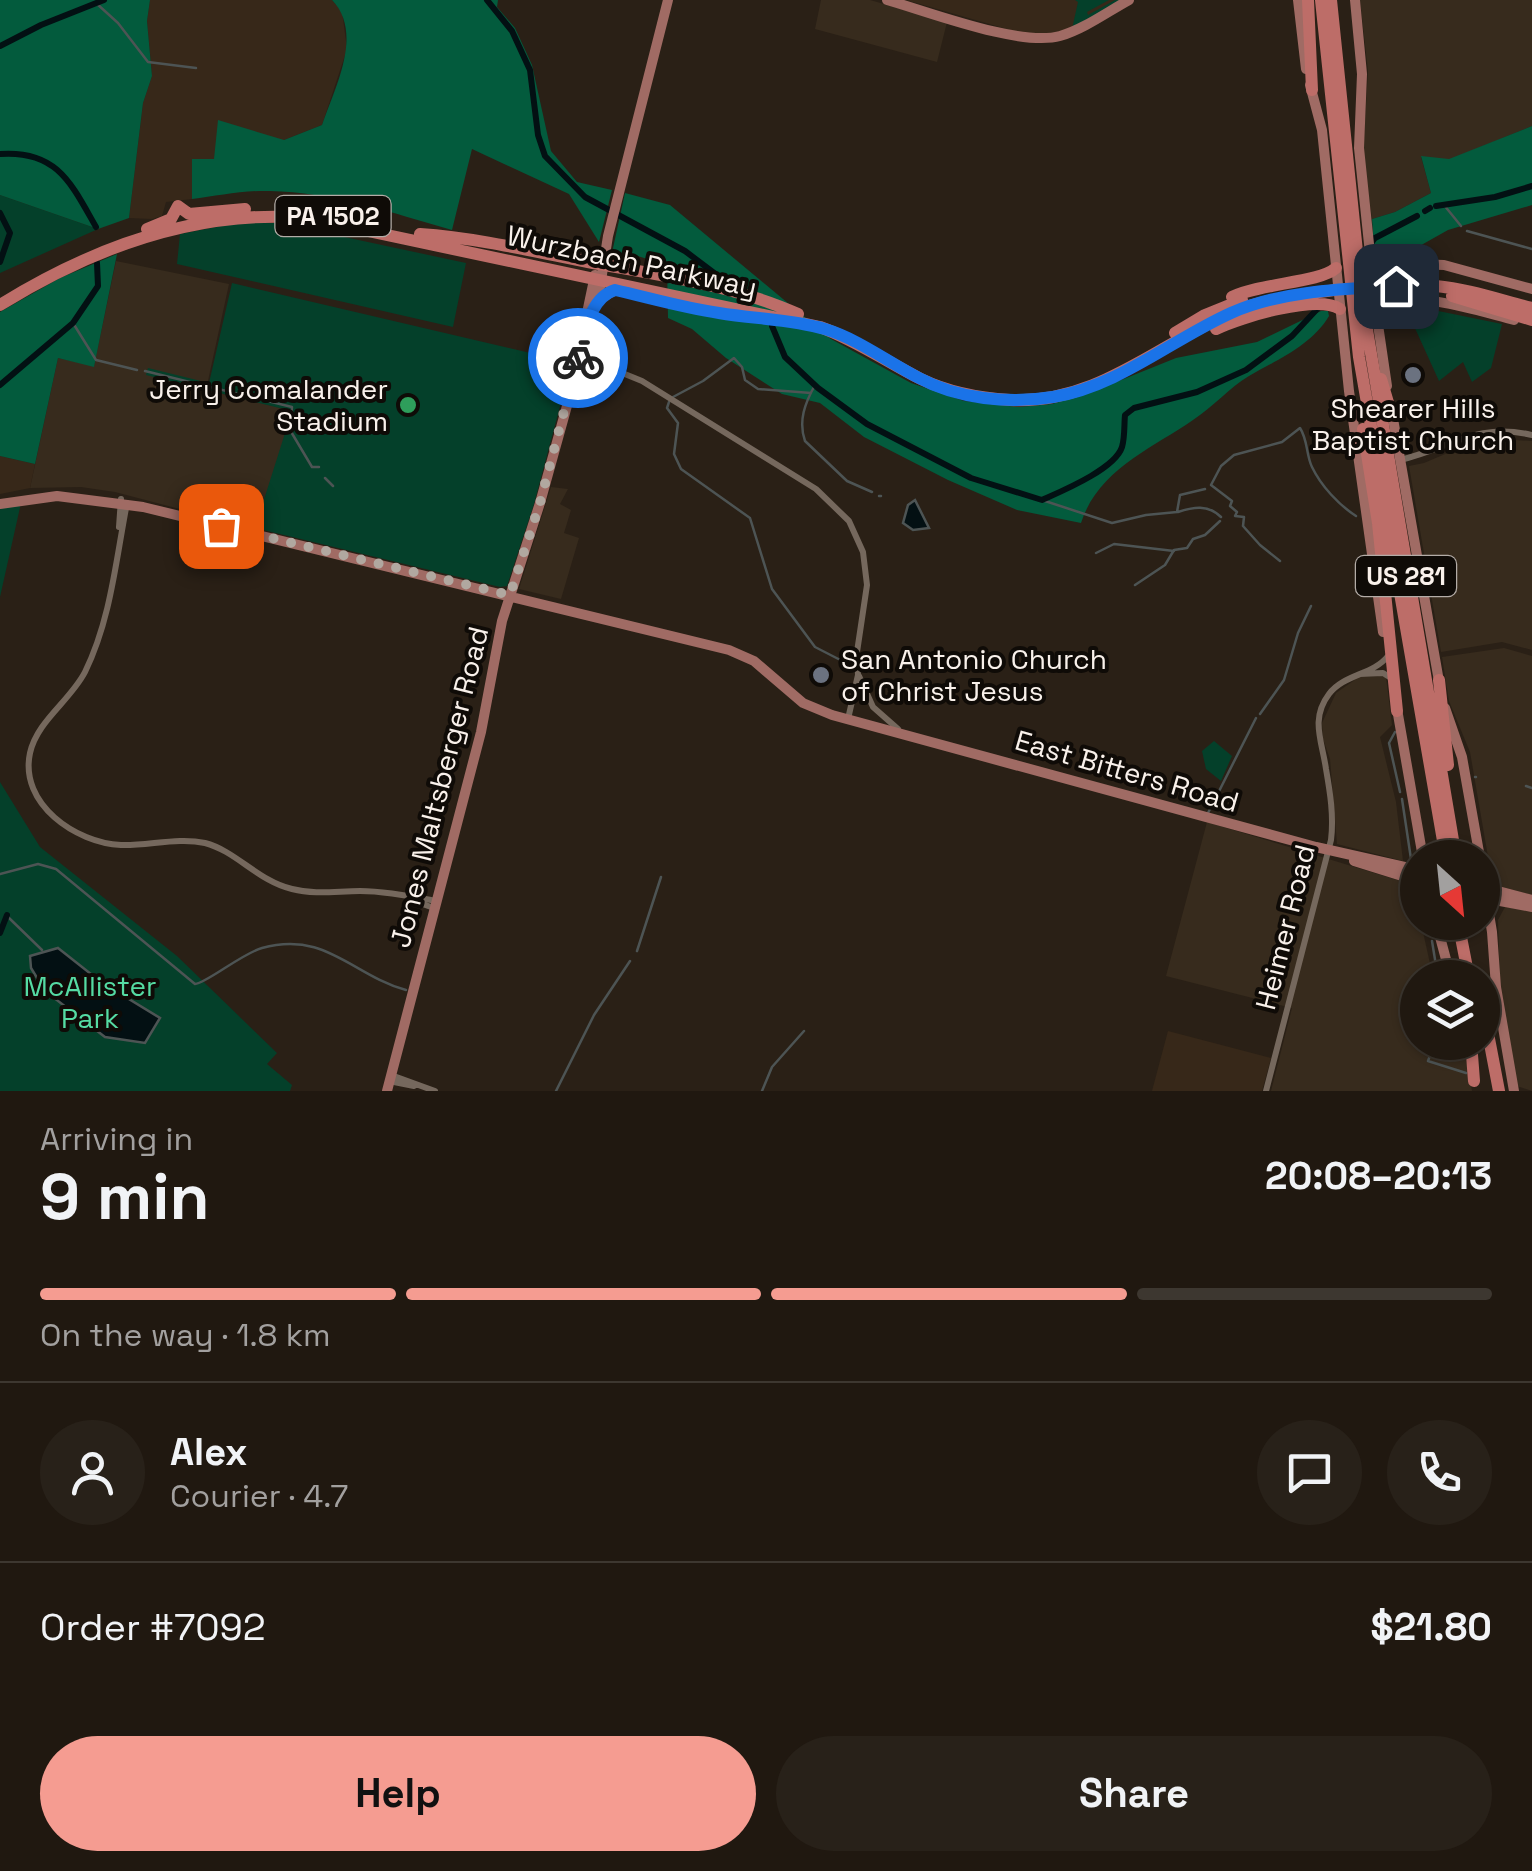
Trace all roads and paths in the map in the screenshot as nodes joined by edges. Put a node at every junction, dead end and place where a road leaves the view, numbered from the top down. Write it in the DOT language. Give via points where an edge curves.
graph roads {
  1 [pos="668,0"];
  2 [pos="886,0"];
  3 [pos="1129,0"];
  4 [pos="1298,0"];
  5 [pos="1308,0"];
  6 [pos="1321,0"];
  7 [pos="1331,0"];
  8 [pos="1356,0"];
  9 [pos="1312,90"];
  10 [pos="1350,235"];
  11 [pos="419,238"];
  12 [pos="1370,256"];
  13 [pos="603,260"];
  14 [pos="1410,262"];
  15 [pos="1336,268"];
  16 [pos="1419,288"];
  17 [pos="1532,288"];
  18 [pos="591,291"];
  19 [pos="1362,292"];
  20 [pos="0,296"];
  21 [pos="1532,300"];
  22 [pos="0,305"];
  23 [pos="1532,308"];
  24 [pos="1340,310"];
  25 [pos="1376,311"];
  26 [pos="1206,314"];
  27 [pos="794,318"];
  28 [pos="816,322"];
  29 [pos="1532,322"];
  30 [pos="1182,337"];
  31 [pos="1359,357"];
  32 [pos="578,360"];
  33 [pos="1392,416"];
  34 [pos="1532,435"];
  35 [pos="1400,460"];
  36 [pos="1364,487"];
  37 [pos="1,500"];
  38 [pos="124,502"];
  39 [pos="510,595"];
  40 [pos="1388,656"];
  41 [pos="1359,674"];
  42 [pos="858,675"];
  43 [pos="1438,680"];
  44 [pos="1392,681"];
  45 [pos="1397,711"];
  46 [pos="848,719"];
  47 [pos="925,740"];
  48 [pos="1426,748"];
  49 [pos="1416,840"];
  50 [pos="1448,840"];
  51 [pos="1449,840"];
  52 [pos="1451,840"];
  53 [pos="1477,840"];
  54 [pos="1328,851"];
  55 [pos="1400,858"];
  56 [pos="1400,874"];
  57 [pos="1500,898"];
  58 [pos="1500,899"];
  59 [pos="1510,902"];
  60 [pos="1532,903"];
  61 [pos="435,905"];
  62 [pos="1500,906"];
  63 [pos="1493,940"];
  64 [pos="1473,1060"];
  65 [pos="1485,1060"];
  66 [pos="1494,1060"];
  67 [pos="389,1082"];
  68 [pos="1475,1086"];
  69 [pos="435,1091"];
  70 [pos="1266,1091"];
  71 [pos="1491,1091"];
  72 [pos="1501,1091"];
  73 [pos="1514,1091"];
  1 -- 13 [label="main road, Jones Maltsberger Road"];
  2 -- 3 [label="main road" via="1038,39 1071,32"];
  4 -- 9 [label="main road"];
  5 -- 9 [label="highway"];
  6 -- 10 [label="highway, US 281"];
  7 -- 10 [label="highway, US 281"];
  8 -- 12 [label="main road" via="1358,136"];
  9 -- 15 [label="main road"];
  10 -- 19 [label="highway, US 281"];
  11 -- 13 [label="highway"];
  11 -- 18 [label="highway" via="471,260"];
  11 -- 20 [label="highway, Wurzbach Parkway / PA 1502" via="298,210 244,210 146,229"];
  11 -- 22 [label="highway, Wurzbach Parkway / PA 1502" via="308,218 220,220 115,247"];
  11 -- 27 [label="highway, Wurzbach Parkway / PA 1502"];
  12 -- 14 [label="main road" via="1382,263"];
  12 -- 19 [label="main road"];
  13 -- 18 [label="main road, Jones Maltsberger Road"];
  13 -- 18 [label="highway" via="588,268"];
  13 -- 27 [label="highway" via="774,303"];
  14 -- 16 [label="main road" via="1394,271 1392,286 1400,296"];
  14 -- 17 [label="main road"];
  15 -- 24 [label="main road"];
  15 -- 26 [label="highway" via="1322,277 1245,291"];
  16 -- 21 [label="highway, Wurzbach Parkway / PA 1502" via="1467,284"];
  16 -- 23 [label="highway, Wurzbach Parkway / PA 1502"];
  16 -- 25 [label="main road, Wurzbach Parkway"];
  16 -- 26 [label="highway, Wurzbach Parkway / PA 1502" via="1280,289"];
  16 -- 29 [label="highway"];
  16 -- 30 [label="highway, Wurzbach Parkway / PA 1502" via="1266,301"];
  18 -- 27 [label="highway"];
  18 -- 32 [label="main road, Jones Maltsberger Road"];
  19 -- 25 [label="main road"];
  19 -- 31 [label="highway, US 281"];
  19 -- 33 [label="highway"];
  19 -- 51 [label="highway, US 281"];
  24 -- 30 [label="highway" via="1328,304 1258,314"];
  24 -- 36 [label="main road"];
  25 -- 33 [label="main road"];
  26 -- 30 [label="highway, Wurzbach Parkway / PA 1502"];
  27 -- 28 [label="highway, Wurzbach Parkway / PA 1502"];
  28 -- 30 [label="highway, Wurzbach Parkway / PA 1502" via="856,334 932,376 1014,392 1090,380"];
  28 -- 30 [label="highway, Wurzbach Parkway / PA 1502" via="923,380 1012,400 1070,393 1118,376"];
  31 -- 45 [label="highway"];
  31 -- 48 [label="highway, US 281"];
  32 -- 39 [label="main road, Jones Maltsberger Road"];
  32 -- 42 [label="street" via="642,381 842,512 866,565"];
  33 -- 35 [label="main road"];
  34 -- 35 [label="street" via="1478,432"];
  35 -- 43 [label="main road"];
  36 -- 40 [label="main road"];
  36 -- 48 [label="highway"];
  37 -- 38 [label="main road" via="72,490"];
  38 -- 39 [label="main road"];
  38 -- 61 [label="street" via="101,637 30,752 30,782 41,803 65,824 104,842 204,843 289,889 362,891"];
  39 -- 46 [label="main road, East Bitters Road" via="736,646 813,707"];
  39 -- 61 [label="main road, Jones Maltsberger Road"];
  40 -- 41 [label="street, Heimer Road"];
  40 -- 44 [label="main road"];
  41 -- 44 [label="street" via="1384,673"];
  41 -- 54 [label="street, Heimer Road" via="1333,689 1318,722 1332,815"];
  42 -- 46 [label="street"];
  42 -- 47 [label="street" via="881,716"];
  43 -- 52 [label="highway"];
  43 -- 53 [label="main road" via="1464,762"];
  44 -- 45 [label="main road"];
  45 -- 49 [label="main road"];
  46 -- 47 [label="main road, East Bitters Road"];
  47 -- 54 [label="main road, East Bitters Road"];
  48 -- 50 [label="highway, US 281"];
  54 -- 55 [label="main road, East Bitters Road"];
  54 -- 56 [label="main road, East Bitters Road"];
  54 -- 70 [label="street, Heimer Road"];
  57 -- 60 [label="main road"];
  58 -- 59 [label="main road"];
  59 -- 60 [label="main road"];
  59 -- 62 [label="main road"];
  61 -- 67 [label="main road, Jones Maltsberger Road"];
  63 -- 73 [label="main road"];
  64 -- 68 [label="highway"];
  65 -- 71 [label="highway"];
  66 -- 72 [label="highway"];
  67 -- 69 [label="street"];
}
